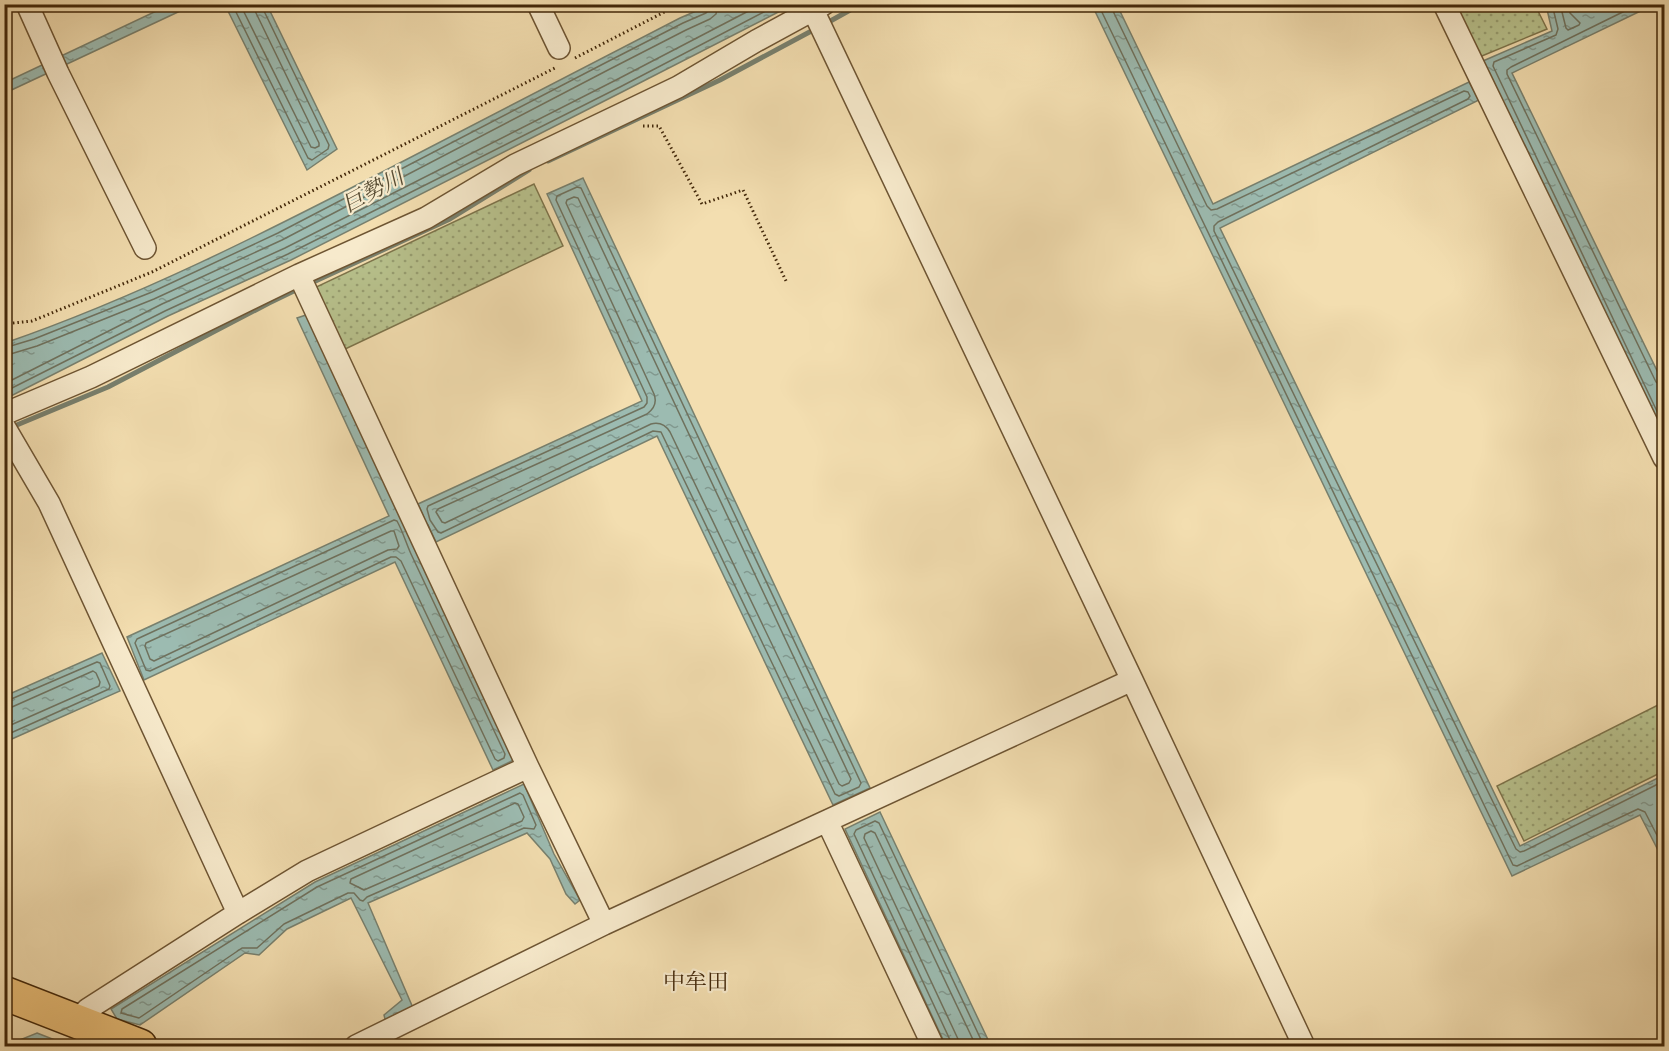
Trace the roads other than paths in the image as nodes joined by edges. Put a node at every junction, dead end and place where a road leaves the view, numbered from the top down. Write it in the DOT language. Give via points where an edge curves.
graph roads {
  1 [pos="27,4"];
  2 [pos="538,4"];
  3 [pos="1444,4"];
  4 [pos="819,7"];
  5 [pos="566,57"];
  6 [pos="145,248"];
  7 [pos="302,283"];
  8 [pos="4,414"];
  9 [pos="7,431"];
  10 [pos="1665,458"];
  11 [pos="1132,680"];
  12 [pos="528,766"];
  13 [pos="827,822"];
  14 [pos="238,913"];
  15 [pos="604,924"];
  16 [pos="4,993"];
  17 [pos="76,1021"];
  18 [pos="140,1047"];
  19 [pos="356,1047"];
  20 [pos="933,1047"];
  21 [pos="1304,1047"];
  1 -- 6 [label="street"];
  2 -- 5 [label="street"];
  3 -- 10 [label="street"];
  4 -- 7 [label="street" via="678,87 515,165 426,218"];
  4 -- 11 [label="street" via="825,35"];
  7 -- 8 [label="street"];
  7 -- 12 [label="street"];
  9 -- 14 [label="street" via="49,503"];
  11 -- 13 [label="street"];
  11 -- 21 [label="street"];
  12 -- 14 [label="street" via="307,871"];
  12 -- 15 [label="street"];
  13 -- 15 [label="street"];
  13 -- 20 [label="street"];
  14 -- 17 [label="street"];
  15 -- 19 [label="street"];
  16 -- 17 [label="main road"];
  17 -- 18 [label="main road"];
}
